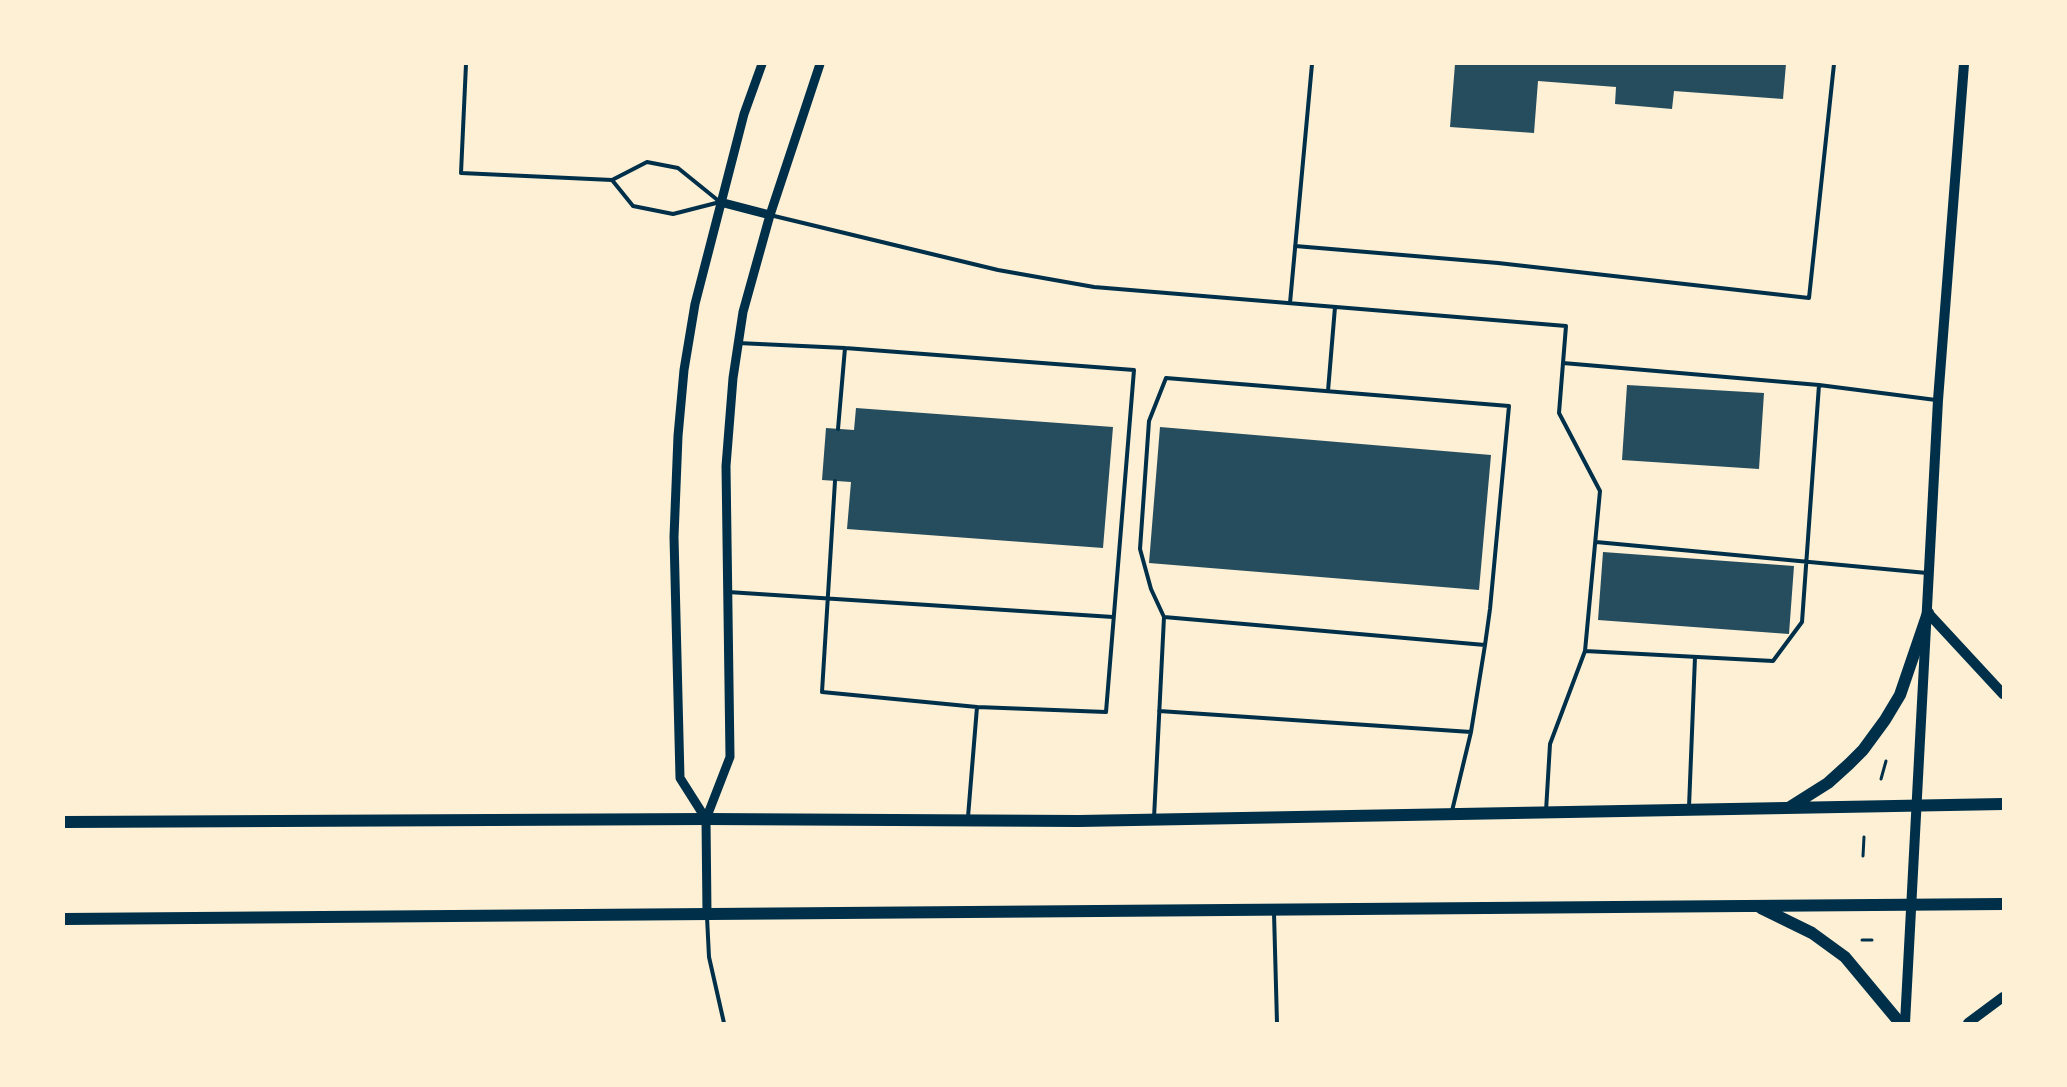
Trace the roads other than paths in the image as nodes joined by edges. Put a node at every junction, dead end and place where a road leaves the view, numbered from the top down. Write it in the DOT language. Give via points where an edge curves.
graph roads {
  1 [pos="466,64"];
  2 [pos="762,64"];
  3 [pos="820,64"];
  4 [pos="1312,64"];
  5 [pos="1834,64"];
  6 [pos="1964,64"];
  7 [pos="612,180"];
  8 [pos="720,202"];
  9 [pos="770,215"];
  10 [pos="1295,246"];
  11 [pos="1290,303"];
  12 [pos="1335,307"];
  13 [pos="738,343"];
  14 [pos="845,348"];
  15 [pos="1563,364"];
  16 [pos="1819,386"];
  17 [pos="1328,391"];
  18 [pos="1938,400"];
  19 [pos="838,429"];
  20 [pos="835,480"];
  21 [pos="1596,542"];
  22 [pos="1807,562"];
  23 [pos="1930,573"];
  24 [pos="728,592"];
  25 [pos="826,599"];
  26 [pos="1928,613"];
  27 [pos="1113,616"];
  28 [pos="1164,617"];
  29 [pos="1485,645"];
  30 [pos="1585,651"];
  31 [pos="1695,657"];
  32 [pos="2003,694"];
  33 [pos="977,707"];
  34 [pos="1159,711"];
  35 [pos="1471,732"];
  36 [pos="1917,804"];
  37 [pos="2003,804"];
  38 [pos="1790,807"];
  39 [pos="1689,809"];
  40 [pos="1546,812"];
  41 [pos="1451,814"];
  42 [pos="706,819"];
  43 [pos="968,820"];
  44 [pos="1154,820"];
  45 [pos="64,822"];
  46 [pos="2003,904"];
  47 [pos="1912,905"];
  48 [pos="1758,906"];
  49 [pos="1274,910"];
  50 [pos="706,914"];
  51 [pos="64,919"];
  52 [pos="2003,997"];
  53 [pos="724,1023"];
  54 [pos="1277,1023"];
  55 [pos="1900,1023"];
  56 [pos="1906,1023"];
  57 [pos="1968,1023"];
  1 -- 7 [label="lane" via="461,173"];
  2 -- 8 [label="street" via="744,114"];
  3 -- 9 [label="street"];
  4 -- 10 [label="lane"];
  5 -- 10 [label="lane" via="1810,298 1498,263"];
  6 -- 18 [label="main road"];
  7 -- 8 [label="lane" via="633,206 665,213 673,214"];
  7 -- 8 [label="lane" via="647,162 678,168"];
  8 -- 9 [label="street"];
  8 -- 42 [label="street" via="695,304 684,370 674,537 680,778"];
  9 -- 11 [label="lane" via="998,270 1075,284"];
  9 -- 13 [label="street" via="743,312"];
  10 -- 11 [label="lane"];
  11 -- 12 [label="lane"];
  12 -- 15 [label="lane" via="1566,326"];
  12 -- 17 [label="lane"];
  13 -- 14 [label="lane"];
  13 -- 24 [label="street" via="726,466"];
  14 -- 19 [label="lane"];
  14 -- 27 [label="lane" via="1134,370"];
  15 -- 16 [label="lane"];
  15 -- 21 [label="lane" via="1559,413 1600,491"];
  16 -- 18 [label="lane"];
  16 -- 22 [label="lane"];
  17 -- 28 [label="lane" via="1166,378 1149,421 1140,549 1151,589"];
  17 -- 29 [label="lane" via="1509,406"];
  18 -- 23 [label="main road"];
  20 -- 25 [label="lane"];
  21 -- 22 [label="lane"];
  21 -- 30 [label="lane"];
  22 -- 23 [label="lane"];
  22 -- 31 [label="lane" via="1802,622 1773,661"];
  23 -- 26 [label="main road"];
  24 -- 25 [label="lane"];
  24 -- 42 [label="street" via="730,757"];
  25 -- 27 [label="lane"];
  25 -- 33 [label="lane" via="822,692"];
  26 -- 32 [label="main road"];
  26 -- 36 [label="main road"];
  26 -- 38 [label="main road" via="1900,695 1885,720 1863,750 1828,783"];
  27 -- 33 [label="lane" via="1106,712"];
  28 -- 29 [label="lane"];
  28 -- 34 [label="lane"];
  29 -- 35 [label="lane"];
  30 -- 31 [label="lane"];
  30 -- 40 [label="lane" via="1550,744"];
  31 -- 39 [label="lane"];
  33 -- 43 [label="lane"];
  34 -- 35 [label="lane"];
  34 -- 44 [label="lane"];
  35 -- 41 [label="lane"];
  36 -- 37 [label="main road"];
  36 -- 38 [label="main road"];
  36 -- 47 [label="main road"];
  38 -- 39 [label="main road"];
  39 -- 40 [label="main road"];
  40 -- 41 [label="main road"];
  41 -- 44 [label="main road"];
  42 -- 43 [label="main road"];
  42 -- 45 [label="main road"];
  42 -- 50 [label="street"];
  43 -- 44 [label="main road"];
  46 -- 47 [label="main road"];
  47 -- 48 [label="main road"];
  47 -- 56 [label="main road"];
  48 -- 49 [label="main road"];
  48 -- 55 [label="main road" via="1812,933 1845,957"];
  49 -- 50 [label="main road"];
  49 -- 54 [label="lane"];
  50 -- 51 [label="main road"];
  50 -- 53 [label="lane" via="709,957"];
  52 -- 57 [label="main road"];
}
